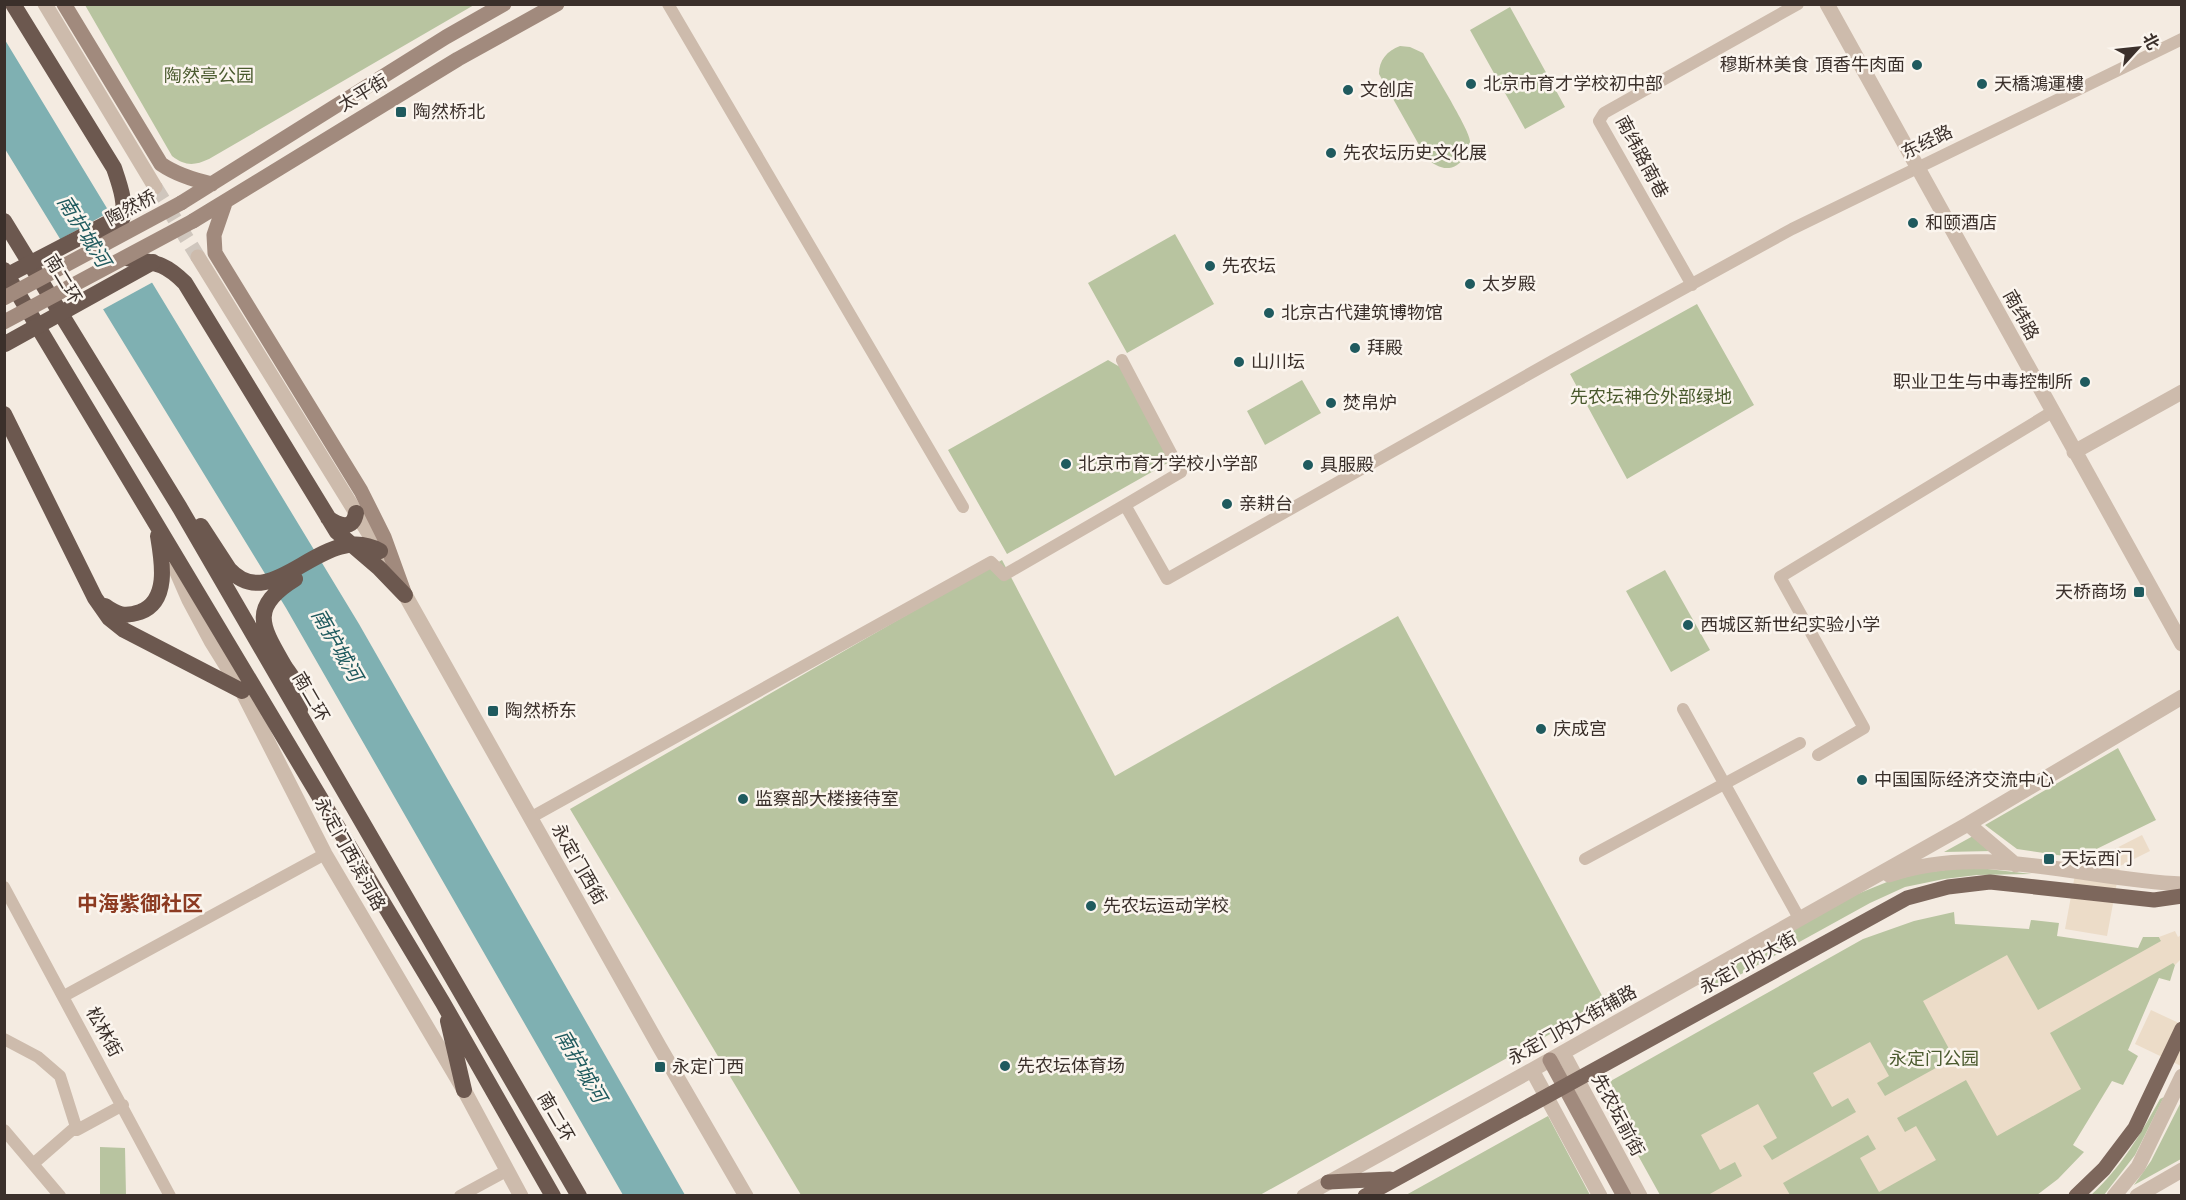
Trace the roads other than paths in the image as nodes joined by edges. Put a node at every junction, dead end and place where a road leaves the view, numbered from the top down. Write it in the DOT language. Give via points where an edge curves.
graph roads {
  1 [pos="13,4"];
  2 [pos="45,4"];
  3 [pos="64,4"];
  4 [pos="504,4"];
  5 [pos="557,4"];
  6 [pos="668,4"];
  7 [pos="1798,4"];
  8 [pos="1827,4"];
  9 [pos="2181,39"];
  10 [pos="1917,167"];
  11 [pos="212,184"];
  12 [pos="155,187"];
  13 [pos="181,203"];
  14 [pos="225,203"];
  15 [pos="123,215"];
  16 [pos="4,220"];
  17 [pos="102,245"];
  18 [pos="198,257"];
  19 [pos="127,258"];
  20 [pos="153,262"];
  21 [pos="4,270"];
  22 [pos="4,277"];
  23 [pos="1692,285"];
  24 [pos="4,298"];
  25 [pos="9,320"];
  26 [pos="5,344"];
  27 [pos="1122,360"];
  28 [pos="2181,392"];
  29 [pos="2052,412"];
  30 [pos="4,414"];
  31 [pos="10,440"];
  32 [pos="2074,452"];
  33 [pos="1125,505"];
  34 [pos="963,507"];
  35 [pos="180,508"];
  36 [pos="356,513"];
  37 [pos="327,518"];
  38 [pos="156,525"];
  39 [pos="352,545"];
  40 [pos="329,553"];
  41 [pos="375,556"];
  42 [pos="405,595"];
  43 [pos="95,598"];
  44 [pos="2181,644"];
  45 [pos="242,691"];
  46 [pos="2181,697"];
  47 [pos="1683,709"];
  48 [pos="302,719"];
  49 [pos="1800,743"];
  50 [pos="1818,755"];
  51 [pos="1725,785"];
  52 [pos="530,819"];
  53 [pos="1968,824"];
  54 [pos="325,855"];
  55 [pos="1586,860"];
  56 [pos="2016,865"];
  57 [pos="2181,884"];
  58 [pos="1858,886"];
  59 [pos="4,887"];
  60 [pos="2181,896"];
  61 [pos="4,907"];
  62 [pos="20,915"];
  63 [pos="1799,918"];
  64 [pos="64,996"];
  65 [pos="443,1003"];
  66 [pos="2181,1029"];
  67 [pos="4,1039"];
  68 [pos="1546,1062"];
  69 [pos="2181,1076"];
  70 [pos="1561,1088"];
  71 [pos="464,1090"];
  72 [pos="123,1105"];
  73 [pos="4,1130"];
  74 [pos="77,1130"];
  75 [pos="33,1164"];
  76 [pos="508,1170"];
  77 [pos="2181,1170"];
  78 [pos="1396,1179"];
  79 [pos="1328,1182"];
  80 [pos="60,1196"];
  81 [pos="170,1196"];
  82 [pos="460,1196"];
  83 [pos="521,1196"];
  84 [pos="553,1196"];
  85 [pos="579,1196"];
  86 [pos="746,1196"];
  87 [pos="1304,1196"];
  88 [pos="1365,1196"];
  89 [pos="1600,1196"];
  90 [pos="1614,1196"];
  91 [pos="1624,1196"];
  92 [pos="1640,1196"];
  93 [pos="2076,1196"];
  94 [pos="2114,1196"];
  95 [pos="2137,1196"];
  1 -- 15 [label="highway" via="114,168 121,188"];
  2 -- 12 [label="street"];
  3 -- 11 [label="main road" via="161,164 191,179"];
  4 -- 11 [label="main road, 太平街"];
  5 -- 14 [label="main road, 太平街" via="458,59"];
  6 -- 34 [label="street"];
  7 -- 23 [label="street, 南纬路南巷" via="1604,113 1599,121"];
  8 -- 10 [label="street, 南纬路"];
  9 -- 10 [label="street, 东经路"];
  10 -- 23 [label="street, 东经路" via="1792,229"];
  10 -- 29 [label="street, 南纬路"];
  11 -- 13 [label="main road, 太平街"];
  13 -- 17 [label="main road, 陶然桥, bridge"];
  14 -- 19 [label="main road, 太平街, bridge"];
  14 -- 42 [label="main road" via="214,235 215,253 361,491 384,537"];
  15 -- 17 [label="highway, bridge"];
  15 -- 22 [label="highway, bridge"];
  16 -- 35 [label="highway, 南二环"];
  17 -- 24 [label="main road, 陶然桥, bridge"];
  18 -- 36 [label="street"];
  19 -- 20 [label="highway"];
  19 -- 25 [label="main road, bridge"];
  20 -- 26 [label="highway, bridge"];
  20 -- 37 [label="highway" via="171,269 185,283"];
  21 -- 38 [label="highway"];
  23 -- 33 [label="street, 东经路" via="1167,579"];
  25 -- 26 [label="highway"];
  27 -- 33 [label="street" via="1181,472"];
  28 -- 32 [label="street"];
  29 -- 32 [label="street, 南纬路"];
  29 -- 50 [label="street" via="1780,578 1864,728"];
  30 -- 31 [label="highway"];
  31 -- 43 [label="highway"];
  32 -- 44 [label="street, 南纬路"];
  33 -- 52 [label="street" via="1005,575 991,561"];
  35 -- 40 [label="highway" via="204,528 235,576 251,584 274,580"];
  35 -- 48 [label="highway, 南二环"];
  36 -- 37 [label="highway" via="349,526"];
  36 -- 41 [label="street"];
  37 -- 39 [label="highway"];
  37 -- 40 [label="highway"];
  38 -- 43 [label="highway" via="162,557 162,580 156,600 130,616 117,615"];
  38 -- 45 [label="street, 永定门西滨河路" via="189,600"];
  38 -- 65 [label="highway"];
  39 -- 40 [label="highway"];
  39 -- 41 [label="highway"];
  40 -- 41 [label="highway"];
  40 -- 48 [label="highway" via="279,589 269,600 262,620 297,687"];
  41 -- 42 [label="highway"];
  42 -- 52 [label="street, 永定门西街"];
  43 -- 45 [label="highway" via="109,618 124,630"];
  45 -- 54 [label="street, 永定门西滨河路"];
  46 -- 53 [label="street"];
  47 -- 51 [label="street"];
  48 -- 85 [label="highway, 南二环"];
  49 -- 51 [label="street"];
  51 -- 55 [label="street"];
  51 -- 63 [label="street"];
  52 -- 86 [label="street, 永定门西街"];
  53 -- 56 [label="street"];
  53 -- 58 [label="street"];
  54 -- 64 [label="street"];
  54 -- 71 [label="street, 永定门西滨河路"];
  56 -- 57 [label="street"];
  56 -- 58 [label="street" via="1938,864"];
  58 -- 63 [label="street, 永定门内大街辅路"];
  59 -- 62 [label="street, 松林街"];
  60 -- 70 [label="main road, 永定门内大街" via="2154,900 1990,882 1948,887 1907,898"];
  61 -- 62 [label="street"];
  62 -- 64 [label="street, 松林街"];
  63 -- 68 [label="street, 永定门内大街辅路"];
  64 -- 72 [label="street, 松林街"];
  65 -- 71 [label="highway"];
  65 -- 84 [label="highway"];
  66 -- 93 [label="main road" via="2135,1128 2104,1169"];
  67 -- 74 [label="street" via="38,1057 60,1076"];
  68 -- 70 [label="street, 先农坛前街"];
  68 -- 70 [label="main road, 先农坛前街"];
  68 -- 79 [label="street, 永定门内大街辅路"];
  69 -- 94 [label="street" via="2138,1167"];
  70 -- 78 [label="main road, 永定门内大街"];
  70 -- 89 [label="street, 先农坛前街"];
  70 -- 90 [label="main road, 先农坛前街"];
  70 -- 91 [label="main road, 先农坛前街"];
  70 -- 92 [label="street, 先农坛前街"];
  71 -- 76 [label="street, 永定门西滨河路"];
  72 -- 74 [label="street"];
  72 -- 81 [label="street, 松林街"];
  73 -- 75 [label="street"];
  74 -- 75 [label="street" via="72,1130"];
  75 -- 80 [label="street"];
  76 -- 82 [label="street"];
  76 -- 83 [label="street, 永定门西滨河路"];
  77 -- 95 [label="street"];
  78 -- 79 [label="main road"];
  78 -- 88 [label="main road, 永定门内大街"];
  79 -- 87 [label="street, 永定门内大街辅路"];
}
